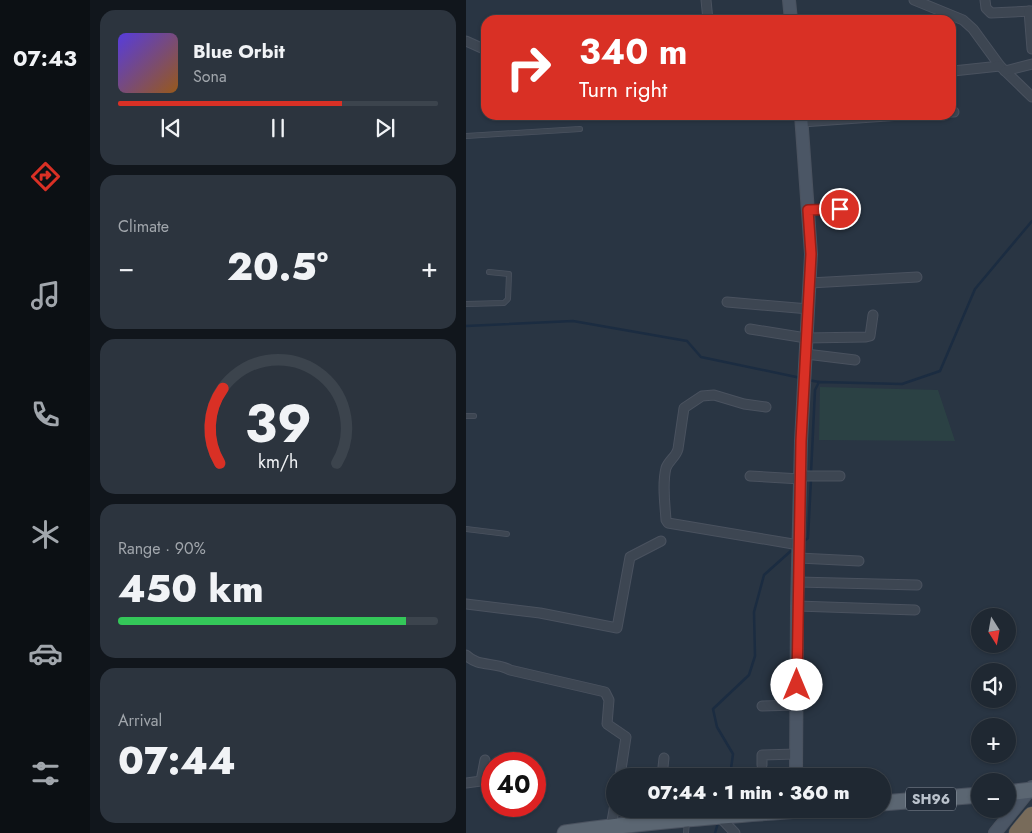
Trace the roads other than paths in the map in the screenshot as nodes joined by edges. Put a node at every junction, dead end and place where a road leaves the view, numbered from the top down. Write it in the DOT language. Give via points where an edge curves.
graph roads {
  1 [pos="706,0"];
  2 [pos="789,0"];
  3 [pos="914,0"];
  4 [pos="985,0"];
  5 [pos="1030,11"];
  6 [pos="708,15"];
  7 [pos="790,15"];
  8 [pos="951,15"];
  9 [pos="956,17"];
  10 [pos="466,41"];
  11 [pos="481,48"];
  12 [pos="1032,49"];
  13 [pos="1032,64"];
  14 [pos="1003,69"];
  15 [pos="956,71"];
  16 [pos="1032,97"];
  17 [pos="801,120"];
  18 [pos="580,129"];
  19 [pos="466,136"];
  20 [pos="856,208"];
  21 [pos="808,210"];
  22 [pos="488,272"];
  23 [pos="917,278"];
  24 [pos="810,283"];
  25 [pos="727,302"];
  26 [pos="466,304"];
  27 [pos="809,309"];
  28 [pos="873,315"];
  29 [pos="750,329"];
  30 [pos="806,338"];
  31 [pos="806,354"];
  32 [pos="855,360"];
  33 [pos="766,407"];
  34 [pos="466,416"];
  35 [pos="474,416"];
  36 [pos="750,476"];
  37 [pos="840,476"];
  38 [pos="801,478"];
  39 [pos="466,529"];
  40 [pos="507,534"];
  41 [pos="660,541"];
  42 [pos="799,551"];
  43 [pos="859,561"];
  44 [pos="798,582"];
  45 [pos="917,585"];
  46 [pos="466,604"];
  47 [pos="797,606"];
  48 [pos="915,610"];
  49 [pos="466,655"];
  50 [pos="797,705"];
  51 [pos="762,706"];
  52 [pos="796,754"];
  53 [pos="664,758"];
  54 [pos="762,765"];
  55 [pos="621,768"];
  56 [pos="663,768"];
  57 [pos="796,768"];
  58 [pos="481,781"];
  59 [pos="466,783"];
  60 [pos="1031,789"];
  61 [pos="1016,792"];
  62 [pos="971,796"];
  63 [pos="891,802"];
  64 [pos="1032,816"];
  65 [pos="612,818"];
  66 [pos="644,818"];
  67 [pos="665,818"];
  68 [pos="712,818"];
  69 [pos="723,818"];
  70 [pos="611,826"];
  71 [pos="687,826"];
  72 [pos="566,833"];
  73 [pos="735,833"];
  74 [pos="995,833"];
  75 [pos="1018,833"];
  1 -- 6 [label="street"];
  2 -- 7 [label="street"];
  3 -- 8 [label="street"];
  4 -- 5 [label="street" via="991,13"];
  5 -- 12 [label="street"];
  9 -- 14 [label="street" via="973,29"];
  10 -- 11 [label="street"];
  13 -- 14 [label="street"];
  14 -- 15 [label="street"];
  14 -- 16 [label="street"];
  17 -- 21 [label="street"];
  18 -- 19 [label="lane"];
  20 -- 21 [label="street"];
  21 -- 24 [label="street"];
  22 -- 26 [label="lane" via="508,274 508,299 504,303"];
  23 -- 24 [label="street"];
  24 -- 27 [label="street"];
  25 -- 27 [label="street"];
  27 -- 30 [label="street"];
  28 -- 30 [label="street" via="870,336"];
  29 -- 30 [label="street"];
  30 -- 31 [label="street"];
  31 -- 32 [label="street"];
  31 -- 38 [label="street"];
  33 -- 42 [label="street" via="714,395 702,396 684,408 677,454 669,461 666,470 666,520"];
  34 -- 35 [label="lane"];
  36 -- 38 [label="street"];
  37 -- 38 [label="street"];
  38 -- 42 [label="street"];
  39 -- 40 [label="lane"];
  41 -- 46 [label="street" via="630,557 617,628 540,613"];
  42 -- 43 [label="street"];
  42 -- 44 [label="street"];
  44 -- 45 [label="street"];
  44 -- 47 [label="street"];
  47 -- 48 [label="street"];
  47 -- 50 [label="street"];
  49 -- 55 [label="street" via="476,663 497,664 510,670 605,692 607,724 626,737"];
  50 -- 51 [label="street"];
  50 -- 52 [label="street"];
  52 -- 54 [label="street" via="762,755"];
  52 -- 57 [label="street"];
  53 -- 56 [label="street"];
  58 -- 59 [label="street"];
  60 -- 61 [label="main road"];
  60 -- 74 [label="street"];
  62 -- 63 [label="main road, SH96"];
  64 -- 75 [label="highway"];
  65 -- 70 [label="street"];
  66 -- 70 [label="main road"];
  67 -- 71 [label="main road"];
  68 -- 71 [label="main road"];
  69 -- 73 [label="street"];
  70 -- 72 [label="main road"];
}
